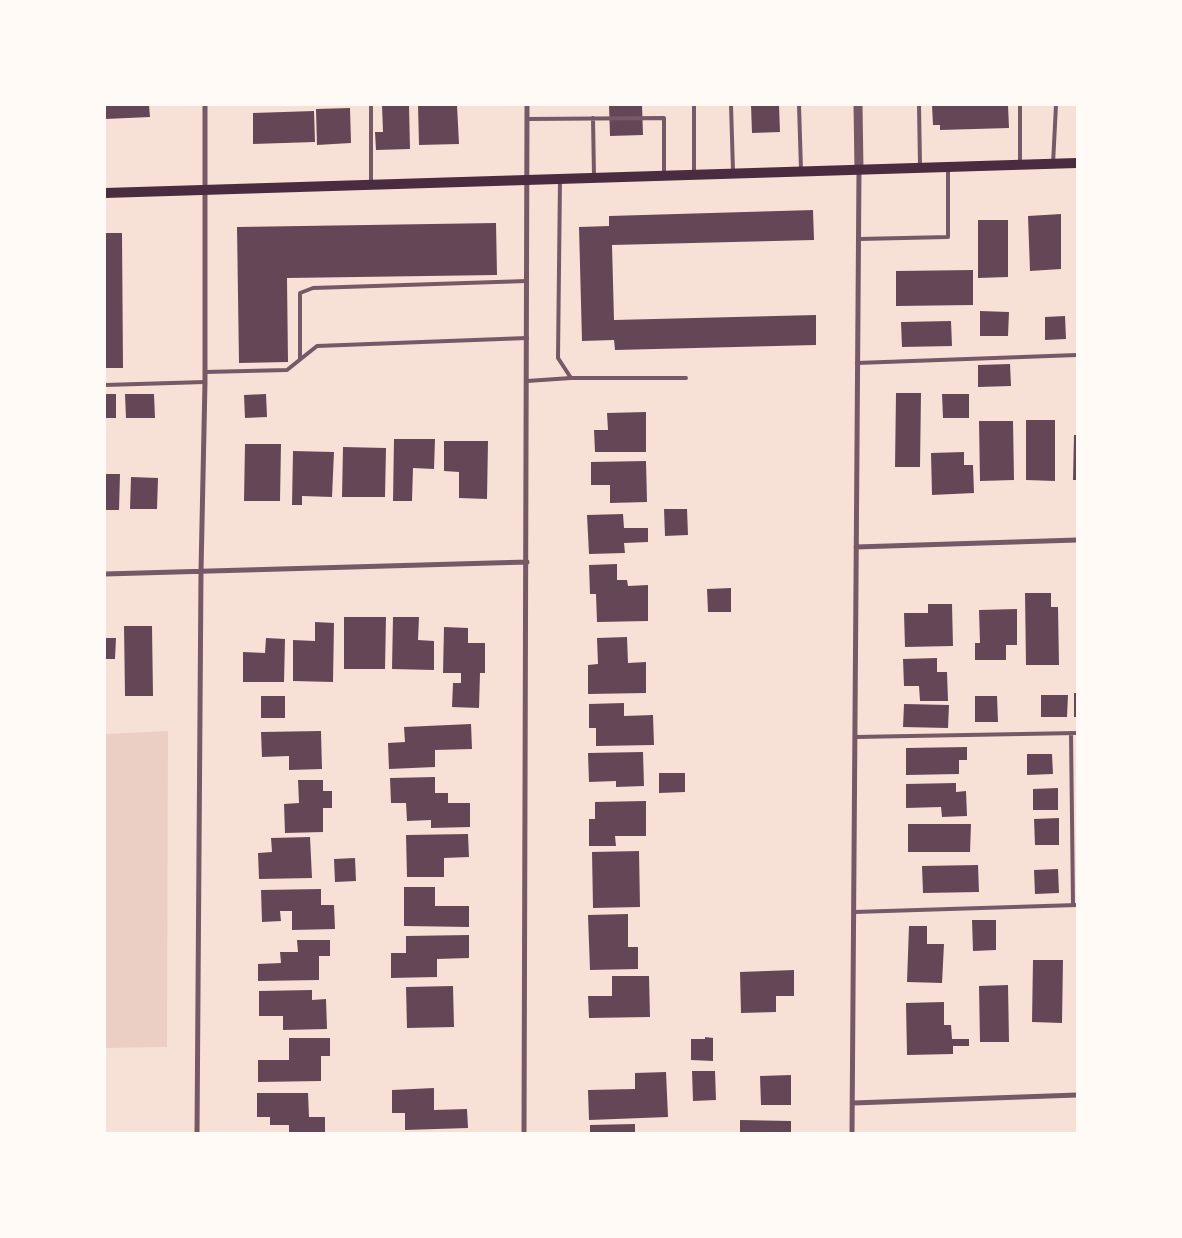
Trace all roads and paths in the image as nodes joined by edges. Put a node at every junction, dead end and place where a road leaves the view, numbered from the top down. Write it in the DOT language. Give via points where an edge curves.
graph roads {
  1 [pos="205,105"];
  2 [pos="371,105"];
  3 [pos="527,105"];
  4 [pos="694,105"];
  5 [pos="731,105"];
  6 [pos="799,105"];
  7 [pos="858,105"];
  8 [pos="920,105"];
  9 [pos="1020,105"];
  10 [pos="1056,105"];
  11 [pos="527,118"];
  12 [pos="593,118"];
  13 [pos="1077,163"];
  14 [pos="1054,164"];
  15 [pos="1020,165"];
  16 [pos="948,167"];
  17 [pos="920,168"];
  18 [pos="859,170"];
  19 [pos="801,172"];
  20 [pos="733,174"];
  21 [pos="694,175"];
  22 [pos="664,176"];
  23 [pos="594,178"];
  24 [pos="560,179"];
  25 [pos="527,180"];
  26 [pos="371,185"];
  27 [pos="204,190"];
  28 [pos="105,193"];
  29 [pos="859,239"];
  30 [pos="527,282"];
  31 [pos="527,338"];
  32 [pos="1077,355"];
  33 [pos="300,359"];
  34 [pos="858,363"];
  35 [pos="205,372"];
  36 [pos="571,378"];
  37 [pos="686,378"];
  38 [pos="527,381"];
  39 [pos="205,382"];
  40 [pos="105,385"];
  41 [pos="1077,540"];
  42 [pos="856,547"];
  43 [pos="527,562"];
  44 [pos="201,571"];
  45 [pos="105,574"];
  46 [pos="1077,732"];
  47 [pos="1071,733"];
  48 [pos="855,737"];
  49 [pos="1075,905"];
  50 [pos="854,912"];
  51 [pos="1077,1096"];
  52 [pos="853,1103"];
  53 [pos="197,1133"];
  54 [pos="524,1133"];
  55 [pos="852,1133"];
  1 -- 27 [label="street"];
  2 -- 26 [label="lane"];
  3 -- 11 [label="street"];
  4 -- 21 [label="lane"];
  5 -- 20 [label="lane"];
  6 -- 19 [label="lane"];
  7 -- 18 [label="street"];
  8 -- 17 [label="lane"];
  9 -- 15 [label="lane"];
  10 -- 14 [label="lane"];
  11 -- 12 [label="lane"];
  11 -- 25 [label="street"];
  12 -- 22 [label="lane" via="664,118"];
  12 -- 23 [label="lane"];
  13 -- 14 [label="main road"];
  14 -- 15 [label="main road"];
  15 -- 16 [label="main road"];
  16 -- 17 [label="main road"];
  16 -- 29 [label="lane" via="948,237"];
  17 -- 18 [label="main road"];
  18 -- 19 [label="main road"];
  18 -- 29 [label="street"];
  19 -- 20 [label="main road"];
  20 -- 21 [label="main road"];
  21 -- 22 [label="main road"];
  22 -- 23 [label="main road"];
  23 -- 24 [label="main road"];
  24 -- 25 [label="main road"];
  24 -- 36 [label="lane" via="558,358"];
  25 -- 26 [label="main road"];
  25 -- 30 [label="street"];
  26 -- 27 [label="main road"];
  27 -- 28 [label="main road"];
  27 -- 35 [label="street"];
  29 -- 34 [label="street"];
  30 -- 31 [label="street"];
  30 -- 33 [label="lane" via="313,288 300,293"];
  31 -- 33 [label="lane" via="317,346"];
  31 -- 38 [label="street"];
  32 -- 34 [label="lane"];
  33 -- 35 [label="lane" via="287,370"];
  34 -- 42 [label="street"];
  35 -- 39 [label="street"];
  36 -- 37 [label="lane"];
  36 -- 38 [label="lane"];
  38 -- 43 [label="street"];
  39 -- 40 [label="lane"];
  39 -- 44 [label="street"];
  41 -- 42 [label="street"];
  42 -- 48 [label="street"];
  43 -- 44 [label="street"];
  43 -- 54 [label="street"];
  44 -- 45 [label="street"];
  44 -- 53 [label="street"];
  46 -- 47 [label="lane"];
  47 -- 48 [label="lane"];
  47 -- 49 [label="lane"];
  48 -- 50 [label="street"];
  49 -- 50 [label="lane"];
  50 -- 52 [label="street"];
  51 -- 52 [label="street"];
  52 -- 55 [label="street"];
}
